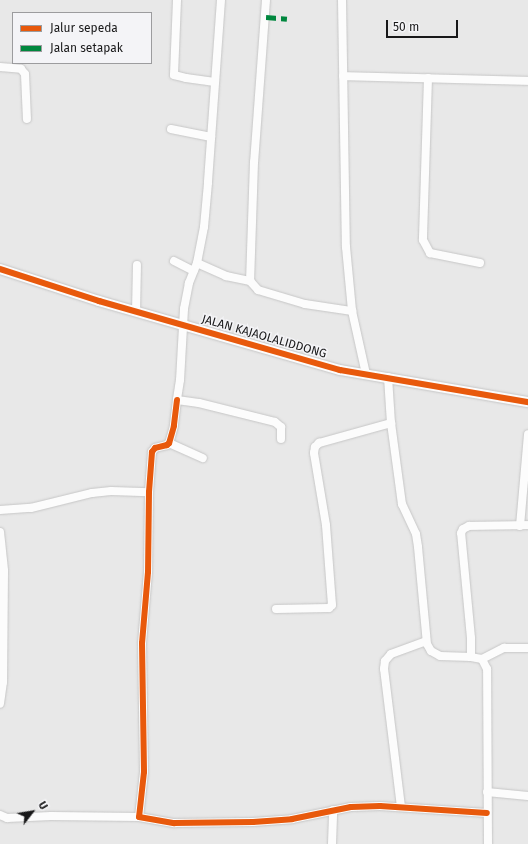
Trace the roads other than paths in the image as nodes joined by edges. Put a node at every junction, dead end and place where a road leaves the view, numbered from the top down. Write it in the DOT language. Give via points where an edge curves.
graph roads {
  1 [pos="177,0"];
  2 [pos="221,0"];
  3 [pos="266,0"];
  4 [pos="342,0"];
  5 [pos="0,67"];
  6 [pos="343,76"];
  7 [pos="428,78"];
  8 [pos="528,81"];
  9 [pos="215,82"];
  10 [pos="27,119"];
  11 [pos="171,129"];
  12 [pos="211,137"];
  13 [pos="174,261"];
  14 [pos="197,263"];
  15 [pos="480,263"];
  16 [pos="137,265"];
  17 [pos="0,269"];
  18 [pos="194,271"];
  19 [pos="250,281"];
  20 [pos="352,311"];
  21 [pos="136,312"];
  22 [pos="183,325"];
  23 [pos="366,374"];
  24 [pos="388,377"];
  25 [pos="177,400"];
  26 [pos="528,402"];
  27 [pos="391,423"];
  28 [pos="528,434"];
  29 [pos="281,439"];
  30 [pos="169,443"];
  31 [pos="203,458"];
  32 [pos="149,492"];
  33 [pos="0,510"];
  34 [pos="524,526"];
  35 [pos="0,532"];
  36 [pos="276,609"];
  37 [pos="426,641"];
  38 [pos="528,648"];
  39 [pos="471,657"];
  40 [pos="482,659"];
  41 [pos="0,704"];
  42 [pos="487,792"];
  43 [pos="528,796"];
  44 [pos="401,808"];
  45 [pos="333,810"];
  46 [pos="488,813"];
  47 [pos="0,815"];
  48 [pos="139,817"];
  49 [pos="332,844"];
  50 [pos="488,844"];
  1 -- 9 [label="street" via="174,75"];
  2 -- 9 [label="street"];
  3 -- 19 [label="street" via="254,162"];
  4 -- 6 [label="street"];
  5 -- 10 [label="street" via="21,69 25,74"];
  6 -- 7 [label="street"];
  6 -- 20 [label="street" via="346,247"];
  7 -- 8 [label="street"];
  7 -- 15 [label="street" via="424,240 430,253"];
  9 -- 12 [label="street"];
  11 -- 12 [label="street"];
  12 -- 14 [label="street" via="206,205"];
  13 -- 18 [label="street"];
  14 -- 18 [label="street"];
  14 -- 19 [label="street" via="226,276"];
  16 -- 21 [label="street"];
  17 -- 21 [label="street, JALAN KAJAOLALIDDONG"];
  18 -- 22 [label="street" via="186,297"];
  19 -- 20 [label="street" via="258,290 304,304"];
  20 -- 23 [label="street"];
  21 -- 22 [label="street, JALAN KAJAOLALIDDONG"];
  22 -- 23 [label="street, JALAN KAJAOLALIDDONG" via="340,370"];
  22 -- 25 [label="street"];
  23 -- 24 [label="street, JALAN KAJAOLALIDDONG"];
  24 -- 26 [label="street, JALAN KAJAOLALIDDONG"];
  24 -- 27 [label="street"];
  25 -- 29 [label="street" via="275,422 281,427"];
  25 -- 30 [label="street"];
  27 -- 36 [label="street" via="319,443 315,447 326,525 332,605 329,608"];
  27 -- 37 [label="street" via="402,504 416,534"];
  28 -- 34 [label="street"];
  30 -- 31 [label="street"];
  30 -- 32 [label="street" via="152,450"];
  32 -- 33 [label="street" via="98,492 31,508"];
  32 -- 48 [label="street" via="148,572 142,642 144,772"];
  34 -- 39 [label="street" via="469,526 461,533"];
  35 -- 41 [label="street" via="4,571 3,682"];
  37 -- 39 [label="street" via="431,651 440,656"];
  37 -- 44 [label="street" via="391,654 385,661"];
  38 -- 40 [label="street" via="504,648"];
  39 -- 40 [label="street"];
  40 -- 42 [label="street" via="487,669"];
  42 -- 43 [label="street"];
  42 -- 46 [label="street"];
  44 -- 45 [label="street" via="362,806"];
  44 -- 46 [label="street"];
  45 -- 48 [label="street" via="292,819 253,822 174,823"];
  45 -- 49 [label="street"];
  46 -- 50 [label="street"];
  47 -- 48 [label="street" via="7,818"];
}
